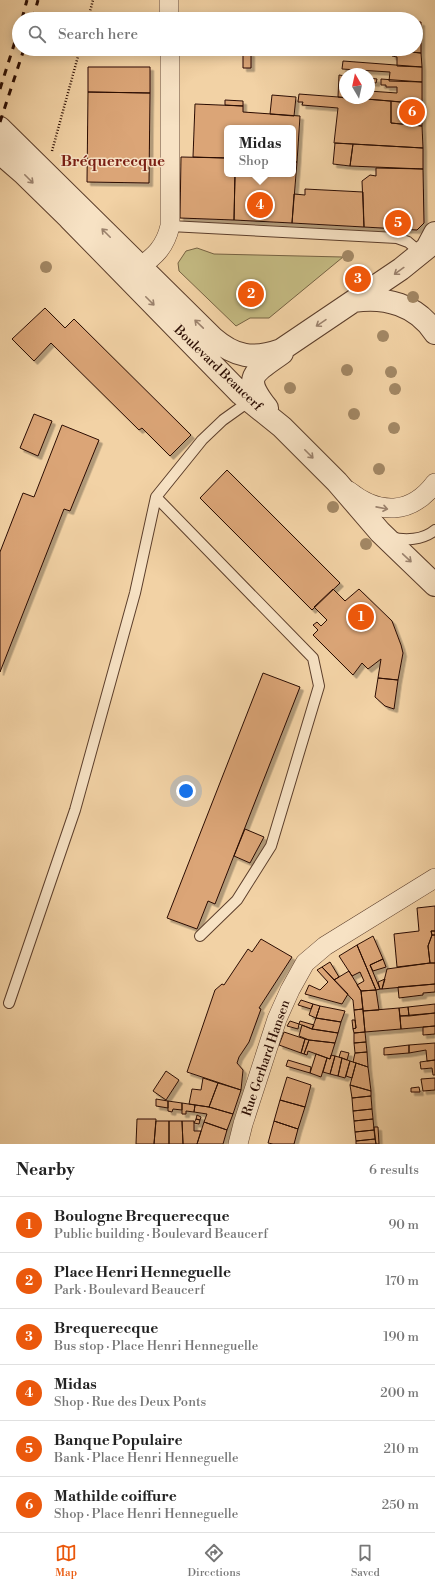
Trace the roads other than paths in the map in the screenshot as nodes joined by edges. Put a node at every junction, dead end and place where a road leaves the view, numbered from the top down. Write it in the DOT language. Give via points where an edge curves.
graph roads {
  1 [pos="169,0"];
  2 [pos="169,12"];
  3 [pos="170,56"];
  4 [pos="0,128"];
  5 [pos="0,153"];
  6 [pos="170,226"];
  7 [pos="435,233"];
  8 [pos="422,253"];
  9 [pos="134,272"];
  10 [pos="354,301"];
  11 [pos="435,333"];
  12 [pos="298,339"];
  13 [pos="253,398"];
  14 [pos="337,482"];
  15 [pos="435,483"];
  16 [pos="156,497"];
  17 [pos="435,530"];
  18 [pos="380,532"];
  19 [pos="435,585"];
  20 [pos="435,878"];
  21 [pos="200,936"];
  22 [pos="9,1003"];
  23 [pos="238,1144"];
  1 -- 2 [label="street"];
  3 -- 6 [label="street"];
  9 -- 4 [label="street, Boulevard Beaucerf, one-way"];
  5 -- 9 [label="street, Boulevard Beaucerf, one-way"];
  6 -- 8 [label="lane" via="397,238 408,242"];
  6 -- 9 [label="street" via="167,239 160,249"];
  7 -- 8 [label="street"];
  8 -- 10 [label="street, one-way"];
  12 -- 9 [label="street, Boulevard Beaucerf, one-way" via="281,350 259,356 243,355 228,350"];
  9 -- 13 [label="street, Boulevard Beaucerf, one-way"];
  10 -- 11 [label="street" via="372,299 400,305 419,315"];
  10 -- 12 [label="street, one-way"];
  12 -- 13 [label="street" via="256,373 252,383"];
  13 -- 14 [label="street, Boulevard Beaucerf, one-way"];
  13 -- 16 [label="lane" via="223,420 202,440"];
  14 -- 15 [label="street, one-way" via="368,504 390,509 402,508 416,501"];
  14 -- 18 [label="street"];
  16 -- 21 [label="lane" via="313,658 319,686 271,846 237,900"];
  16 -- 22 [label="lane" via="135,593 75,810"];
  17 -- 18 [label="lane" via="419,538 406,539"];
  18 -- 19 [label="street, one-way"];
  20 -- 23 [label="street, Rue Gerhard Hansen" via="325,946 305,963 277,1019"];
}
